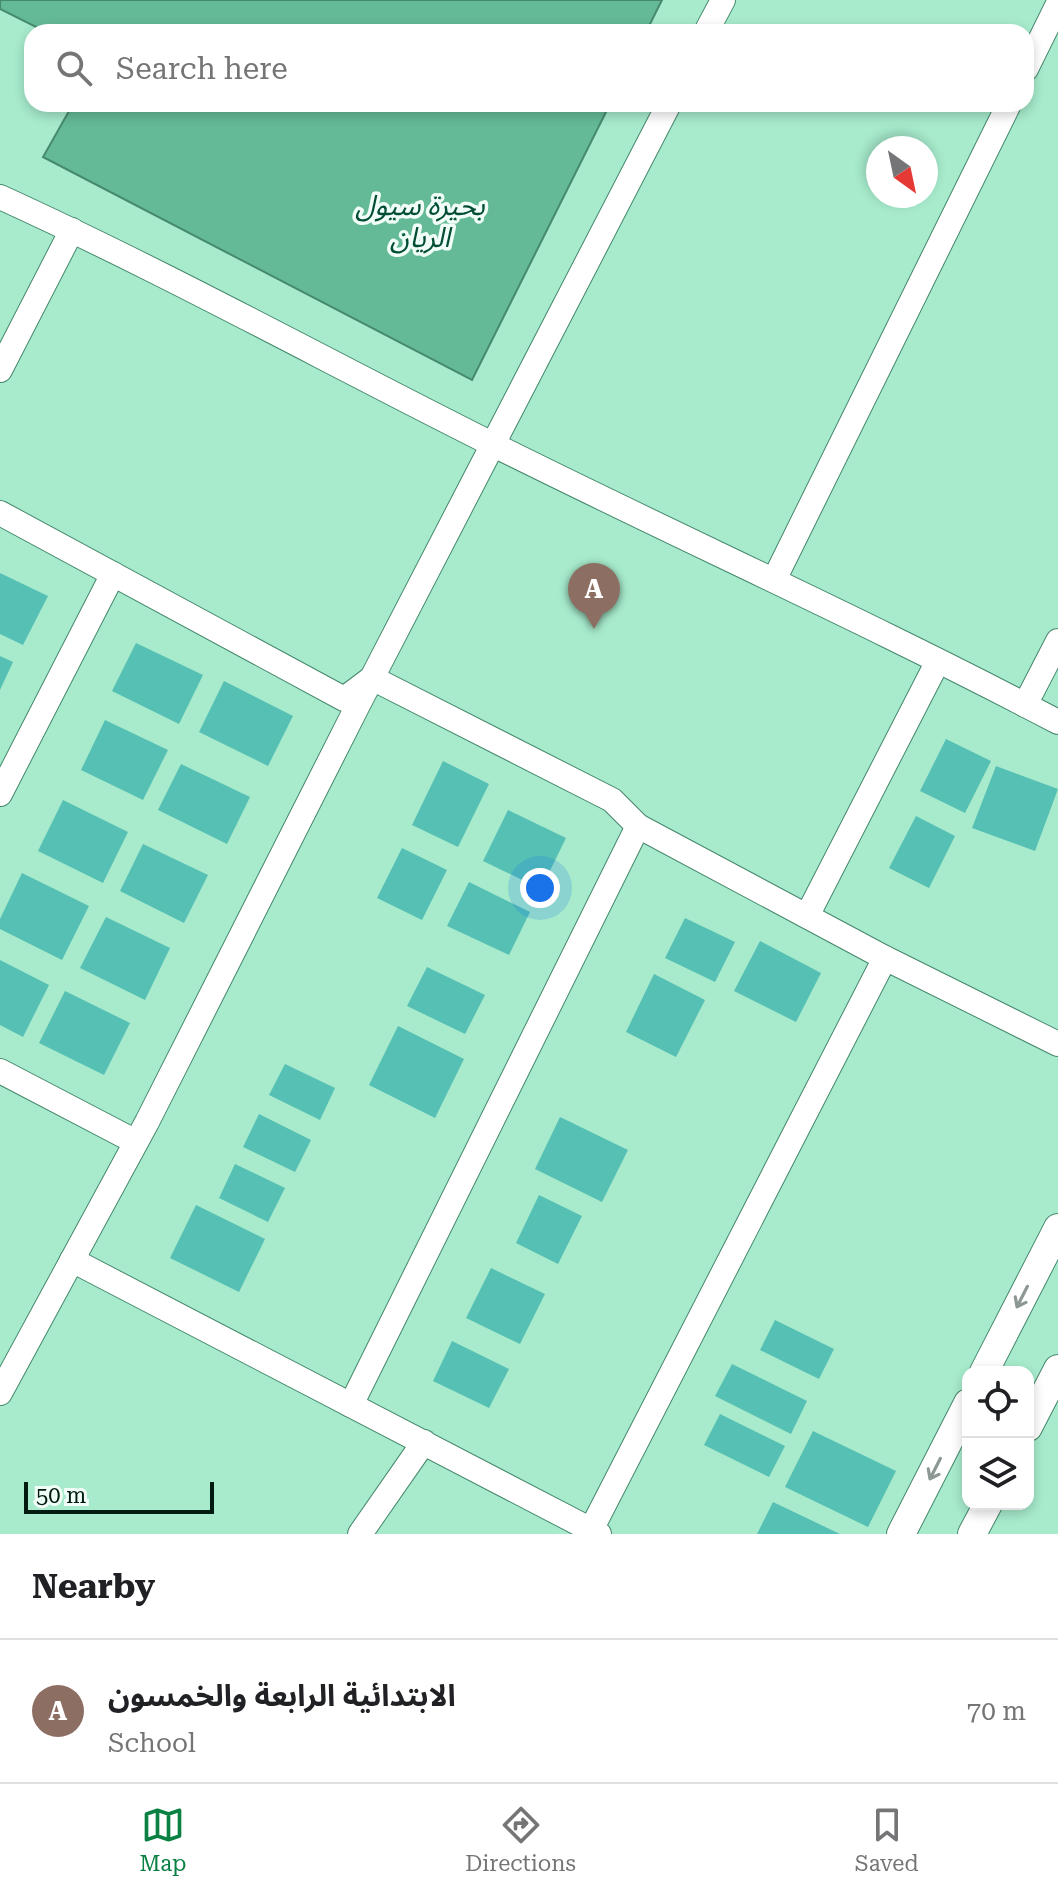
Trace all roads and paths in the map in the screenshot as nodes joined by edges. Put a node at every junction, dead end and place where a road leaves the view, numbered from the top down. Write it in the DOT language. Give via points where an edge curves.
graph roads {
  1 [pos="723,0"];
  2 [pos="1052,0"];
  3 [pos="1058,4"];
  4 [pos="710,24"];
  5 [pos="1034,53"];
  6 [pos="665,112"];
  7 [pos="1005,112"];
  8 [pos="0,197"];
  9 [pos="72,230"];
  10 [pos="0,370"];
  11 [pos="494,445"];
  12 [pos="0,513"];
  13 [pos="113,574"];
  14 [pos="774,580"];
  15 [pos="1058,641"];
  16 [pos="938,661"];
  17 [pos="372,678"];
  18 [pos="1025,705"];
  19 [pos="1058,722"];
  20 [pos="0,794"];
  21 [pos="638,826"];
  22 [pos="807,916"];
  23 [pos="885,958"];
  24 [pos="1058,1044"];
  25 [pos="0,1071"];
  26 [pos="136,1142"];
  27 [pos="1058,1228"];
  28 [pos="72,1260"];
  29 [pos="987,1366"];
  30 [pos="1058,1369"];
  31 [pos="0,1393"];
  32 [pos="351,1405"];
  33 [pos="962,1415"];
  34 [pos="1034,1415"];
  35 [pos="424,1442"];
  36 [pos="985,1510"];
  37 [pos="595,1532"];
  38 [pos="360,1534"];
  39 [pos="901,1534"];
  40 [pos="972,1534"];
  1 -- 4 [label="street"];
  2 -- 3 [label="street"];
  3 -- 5 [label="street"];
  6 -- 11 [label="street"];
  7 -- 14 [label="street"];
  8 -- 9 [label="street"];
  9 -- 10 [label="street"];
  9 -- 11 [label="street"];
  11 -- 14 [label="street"];
  11 -- 17 [label="street"];
  12 -- 13 [label="street"];
  13 -- 17 [label="street" via="344,699"];
  13 -- 20 [label="street"];
  14 -- 16 [label="street"];
  15 -- 18 [label="street"];
  16 -- 18 [label="street"];
  16 -- 22 [label="street"];
  17 -- 21 [label="street" via="612,800"];
  17 -- 26 [label="street"];
  18 -- 19 [label="street"];
  21 -- 22 [label="street"];
  21 -- 32 [label="street"];
  22 -- 23 [label="street"];
  23 -- 24 [label="street"];
  23 -- 37 [label="street"];
  25 -- 26 [label="street"];
  26 -- 28 [label="street"];
  27 -- 29 [label="street, one-way"];
  28 -- 31 [label="street"];
  28 -- 32 [label="street"];
  30 -- 34 [label="street"];
  32 -- 35 [label="street"];
  33 -- 39 [label="street, one-way"];
  35 -- 37 [label="street"];
  35 -- 38 [label="street"];
  36 -- 40 [label="street"];
}
